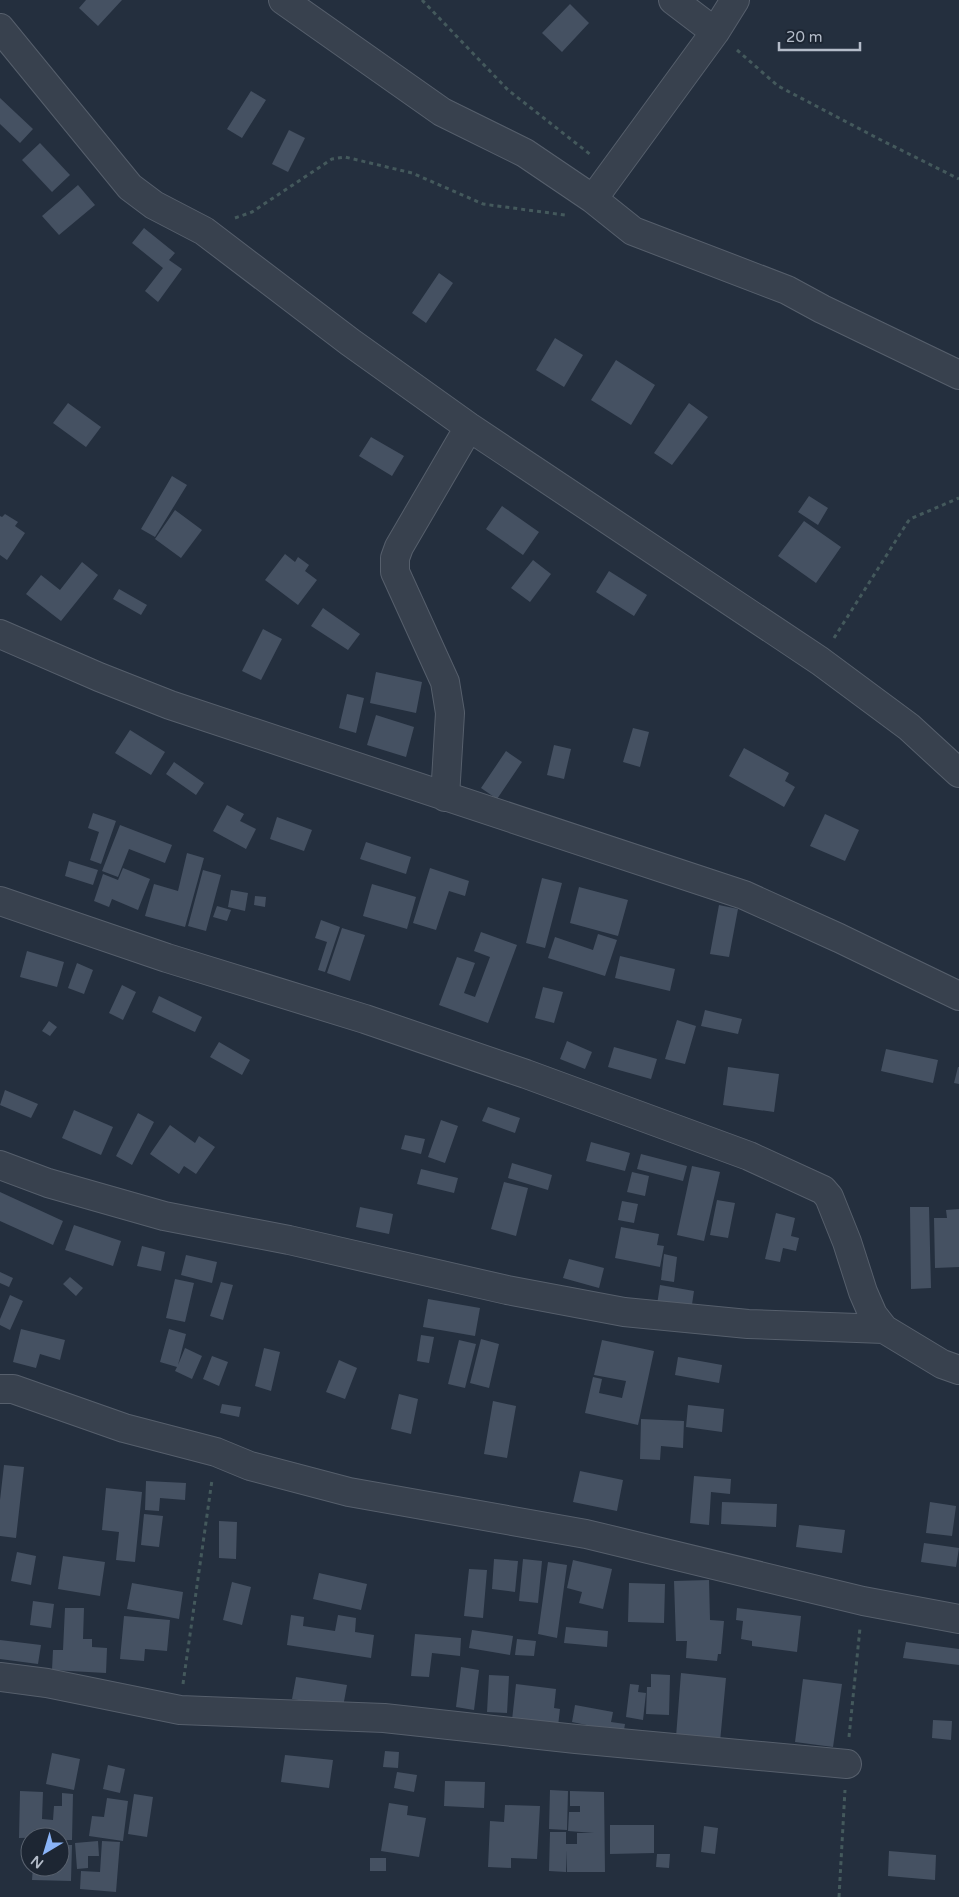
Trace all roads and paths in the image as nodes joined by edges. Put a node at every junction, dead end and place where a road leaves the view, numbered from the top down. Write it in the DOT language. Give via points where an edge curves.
graph roads {
  1 [pos="283,0"];
  2 [pos="422,0"];
  3 [pos="674,0"];
  4 [pos="735,0"];
  5 [pos="0,28"];
  6 [pos="715,32"];
  7 [pos="613,172"];
  8 [pos="959,179"];
  9 [pos="593,199"];
  10 [pos="573,216"];
  11 [pos="230,217"];
  12 [pos="959,375"];
  13 [pos="469,427"];
  14 [pos="959,498"];
  15 [pos="0,634"];
  16 [pos="820,661"];
  17 [pos="959,772"];
  18 [pos="445,797"];
  19 [pos="0,888"];
  20 [pos="0,901"];
  21 [pos="959,996"];
  22 [pos="0,1165"];
  23 [pos="884,1329"];
  24 [pos="959,1370"];
  25 [pos="0,1389"];
  26 [pos="216,1452"];
  27 [pos="959,1619"];
  28 [pos="0,1677"];
  29 [pos="180,1710"];
  30 [pos="847,1764"];
  1 -- 9 [label="street" via="442,112 525,153"];
  2 -- 7 [label="path" via="508,90"];
  3 -- 6 [label="street"];
  4 -- 6 [label="street"];
  5 -- 13 [label="street" via="130,187 154,206 204,231"];
  6 -- 7 [label="street"];
  6 -- 8 [label="path" via="778,86"];
  7 -- 9 [label="street"];
  9 -- 12 [label="street" via="633,231 787,290"];
  10 -- 11 [label="path" via="483,204 412,173 345,157 332,160 252,212 238,218"];
  13 -- 16 [label="street"];
  13 -- 18 [label="street" via="395,558 395,572 445,682 450,713"];
  14 -- 16 [label="path" via="910,519"];
  15 -- 18 [label="street" via="170,705"];
  16 -- 17 [label="street" via="909,727"];
  18 -- 21 [label="street" via="744,895"];
  19 -- 20 [label="street"];
  20 -- 23 [label="street" via="517,1071 749,1156 822,1190 829,1196 873,1315"];
  22 -- 23 [label="street" via="164,1216 289,1240 506,1290 614,1310 748,1324"];
  23 -- 24 [label="street" via="942,1364"];
  25 -- 26 [label="street" via="13,1389 124,1428"];
  26 -- 27 [label="street" via="250,1466 349,1492 586,1534 863,1600"];
  26 -- 29 [label="path"];
  28 -- 29 [label="street"];
  29 -- 30 [label="street" via="384,1718"];
}
